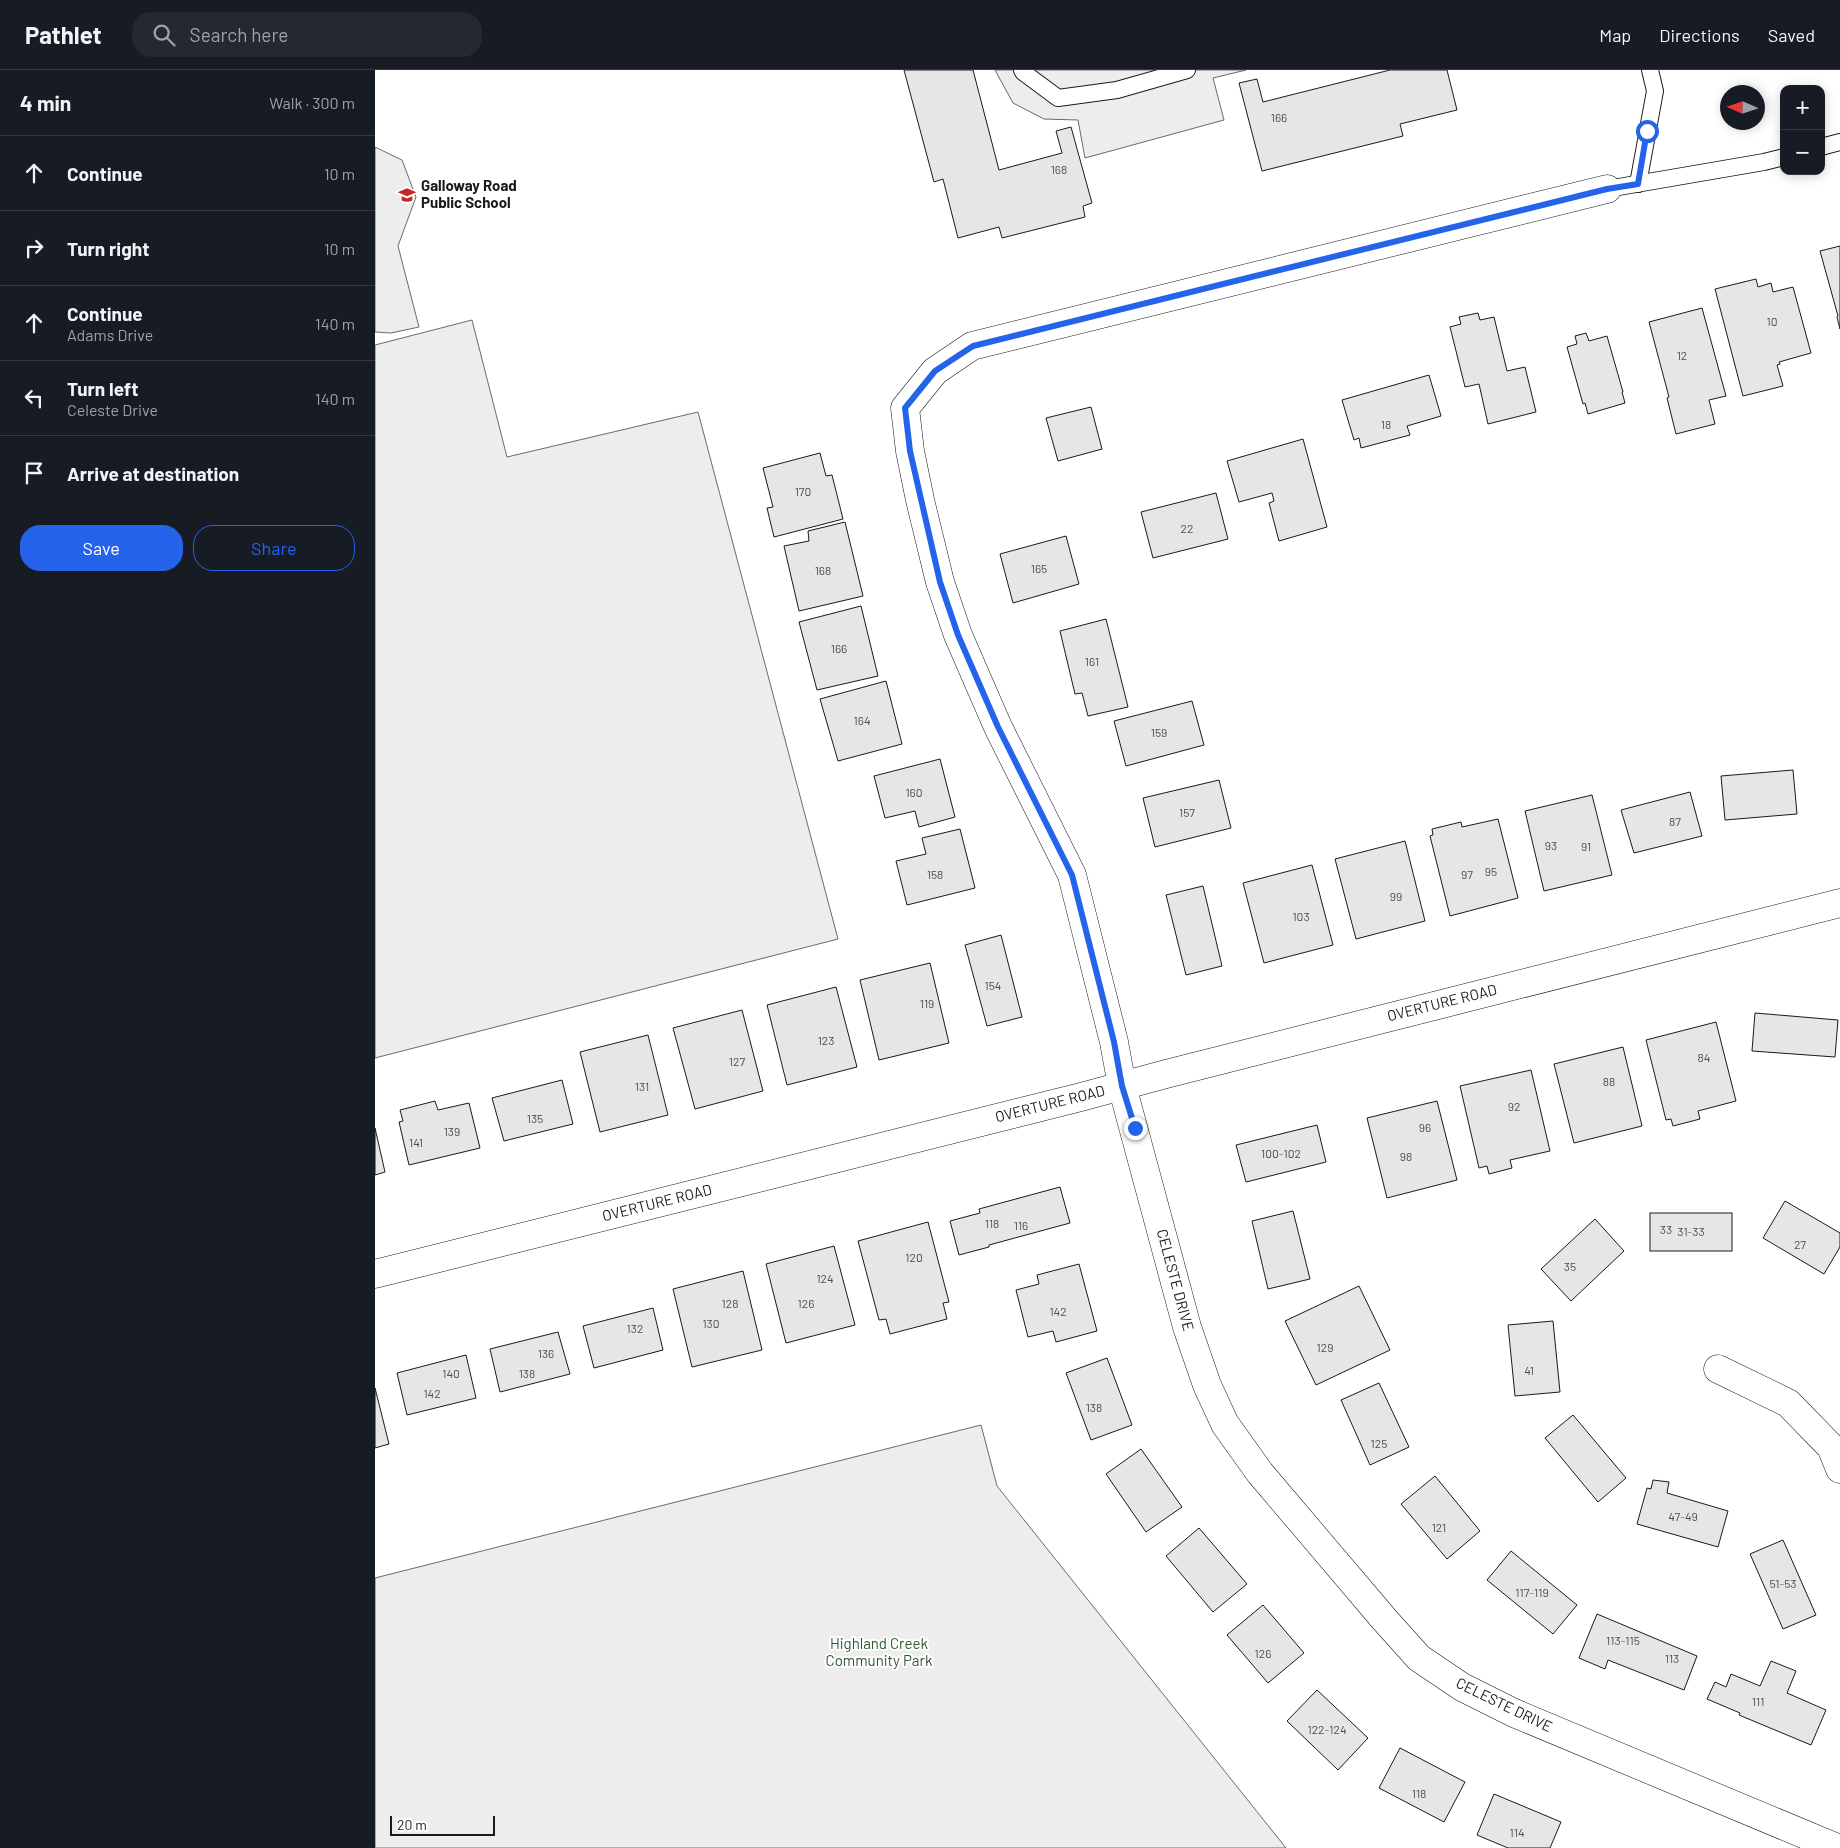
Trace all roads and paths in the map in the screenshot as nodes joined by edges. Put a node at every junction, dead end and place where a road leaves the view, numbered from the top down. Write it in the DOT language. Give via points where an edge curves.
graph roads {
  1 [pos="1022,70"];
  2 [pos="1187,70"];
  3 [pos="1650,70"];
  4 [pos="1840,142"];
  5 [pos="1825,146"];
  6 [pos="1780,158"];
  7 [pos="1638,184"];
  8 [pos="1607,189"];
  9 [pos="1840,903"];
  10 [pos="1122,1086"];
  11 [pos="375,1274"];
  12 [pos="1718,1369"];
  13 [pos="1840,1469"];
  14 [pos="1837,1848"];
  1 -- 2 [label="lane" via="1057,98 1117,90"];
  3 -- 7 [label="lane" via="1655,90"];
  4 -- 5 [label="lane"];
  6 -- 7 [label="lane"];
  7 -- 8 [label="lane"];
  8 -- 10 [label="street, CELESTE DRIVE" via="973,346 935,371 905,408 910,451 940,582 958,635 998,727 1072,875"];
  9 -- 10 [label="street, OVERTURE ROAD"];
  10 -- 11 [label="street, OVERTURE ROAD"];
  10 -- 14 [label="street, CELESTE DRIVE" via="1187,1327 1207,1385 1225,1424 1260,1472 1419,1658 1462,1687 1514,1713"];
  12 -- 13 [label="street" via="1788,1402 1831,1447"];
}
